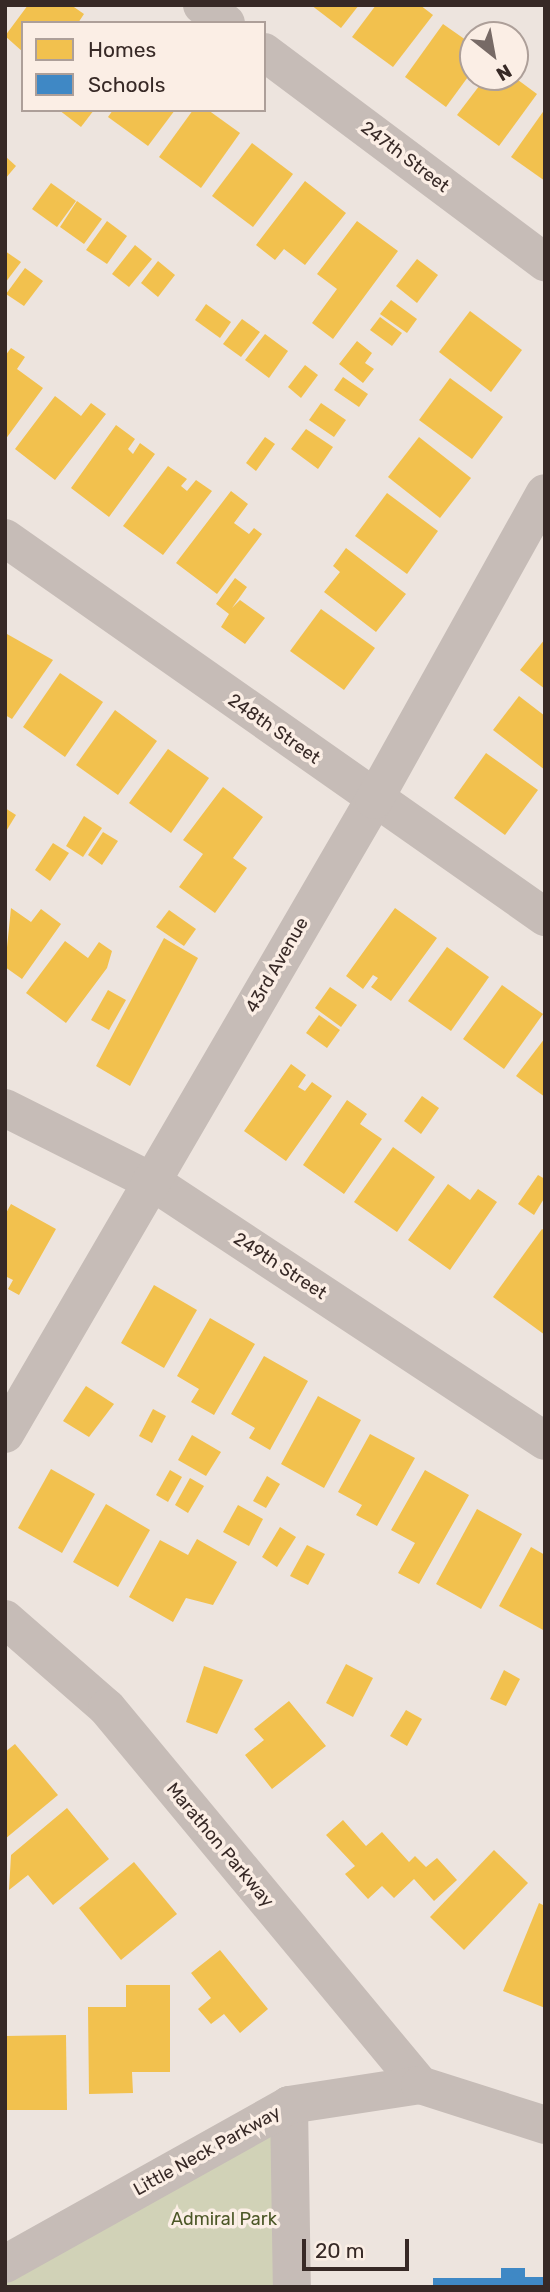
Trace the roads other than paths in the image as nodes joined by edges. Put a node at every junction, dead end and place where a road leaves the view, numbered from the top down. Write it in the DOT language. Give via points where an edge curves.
graph roads {
  1 [pos="202,5"];
  2 [pos="223,21"];
  3 [pos="266,53"];
  4 [pos="545,262"];
  5 [pos="545,493"];
  6 [pos="5,538"];
  7 [pos="374,800"];
  8 [pos="545,917"];
  9 [pos="5,1108"];
  10 [pos="151,1181"];
  11 [pos="5,1434"];
  12 [pos="545,1441"];
  13 [pos="5,1619"];
  14 [pos="420,2085"];
  15 [pos="289,2105"];
  16 [pos="545,2124"];
  17 [pos="5,2264"];
  18 [pos="292,2287"];
  1 -- 2 [label="street"];
  3 -- 4 [label="street, 247th Street"];
  5 -- 7 [label="street, 43rd Avenue"];
  6 -- 7 [label="street, 248th Street"];
  7 -- 8 [label="street, 248th Street"];
  7 -- 10 [label="street, 43rd Avenue"];
  9 -- 10 [label="street, 249th Street"];
  10 -- 11 [label="street, 43rd Avenue"];
  10 -- 12 [label="street, 249th Street"];
  13 -- 14 [label="street, Marathon Parkway" via="107,1708"];
  14 -- 15 [label="street, Little Neck Parkway"];
  14 -- 16 [label="street, Little Neck Parkway"];
  15 -- 17 [label="street, Little Neck Parkway"];
  15 -- 18 [label="street"];
}
